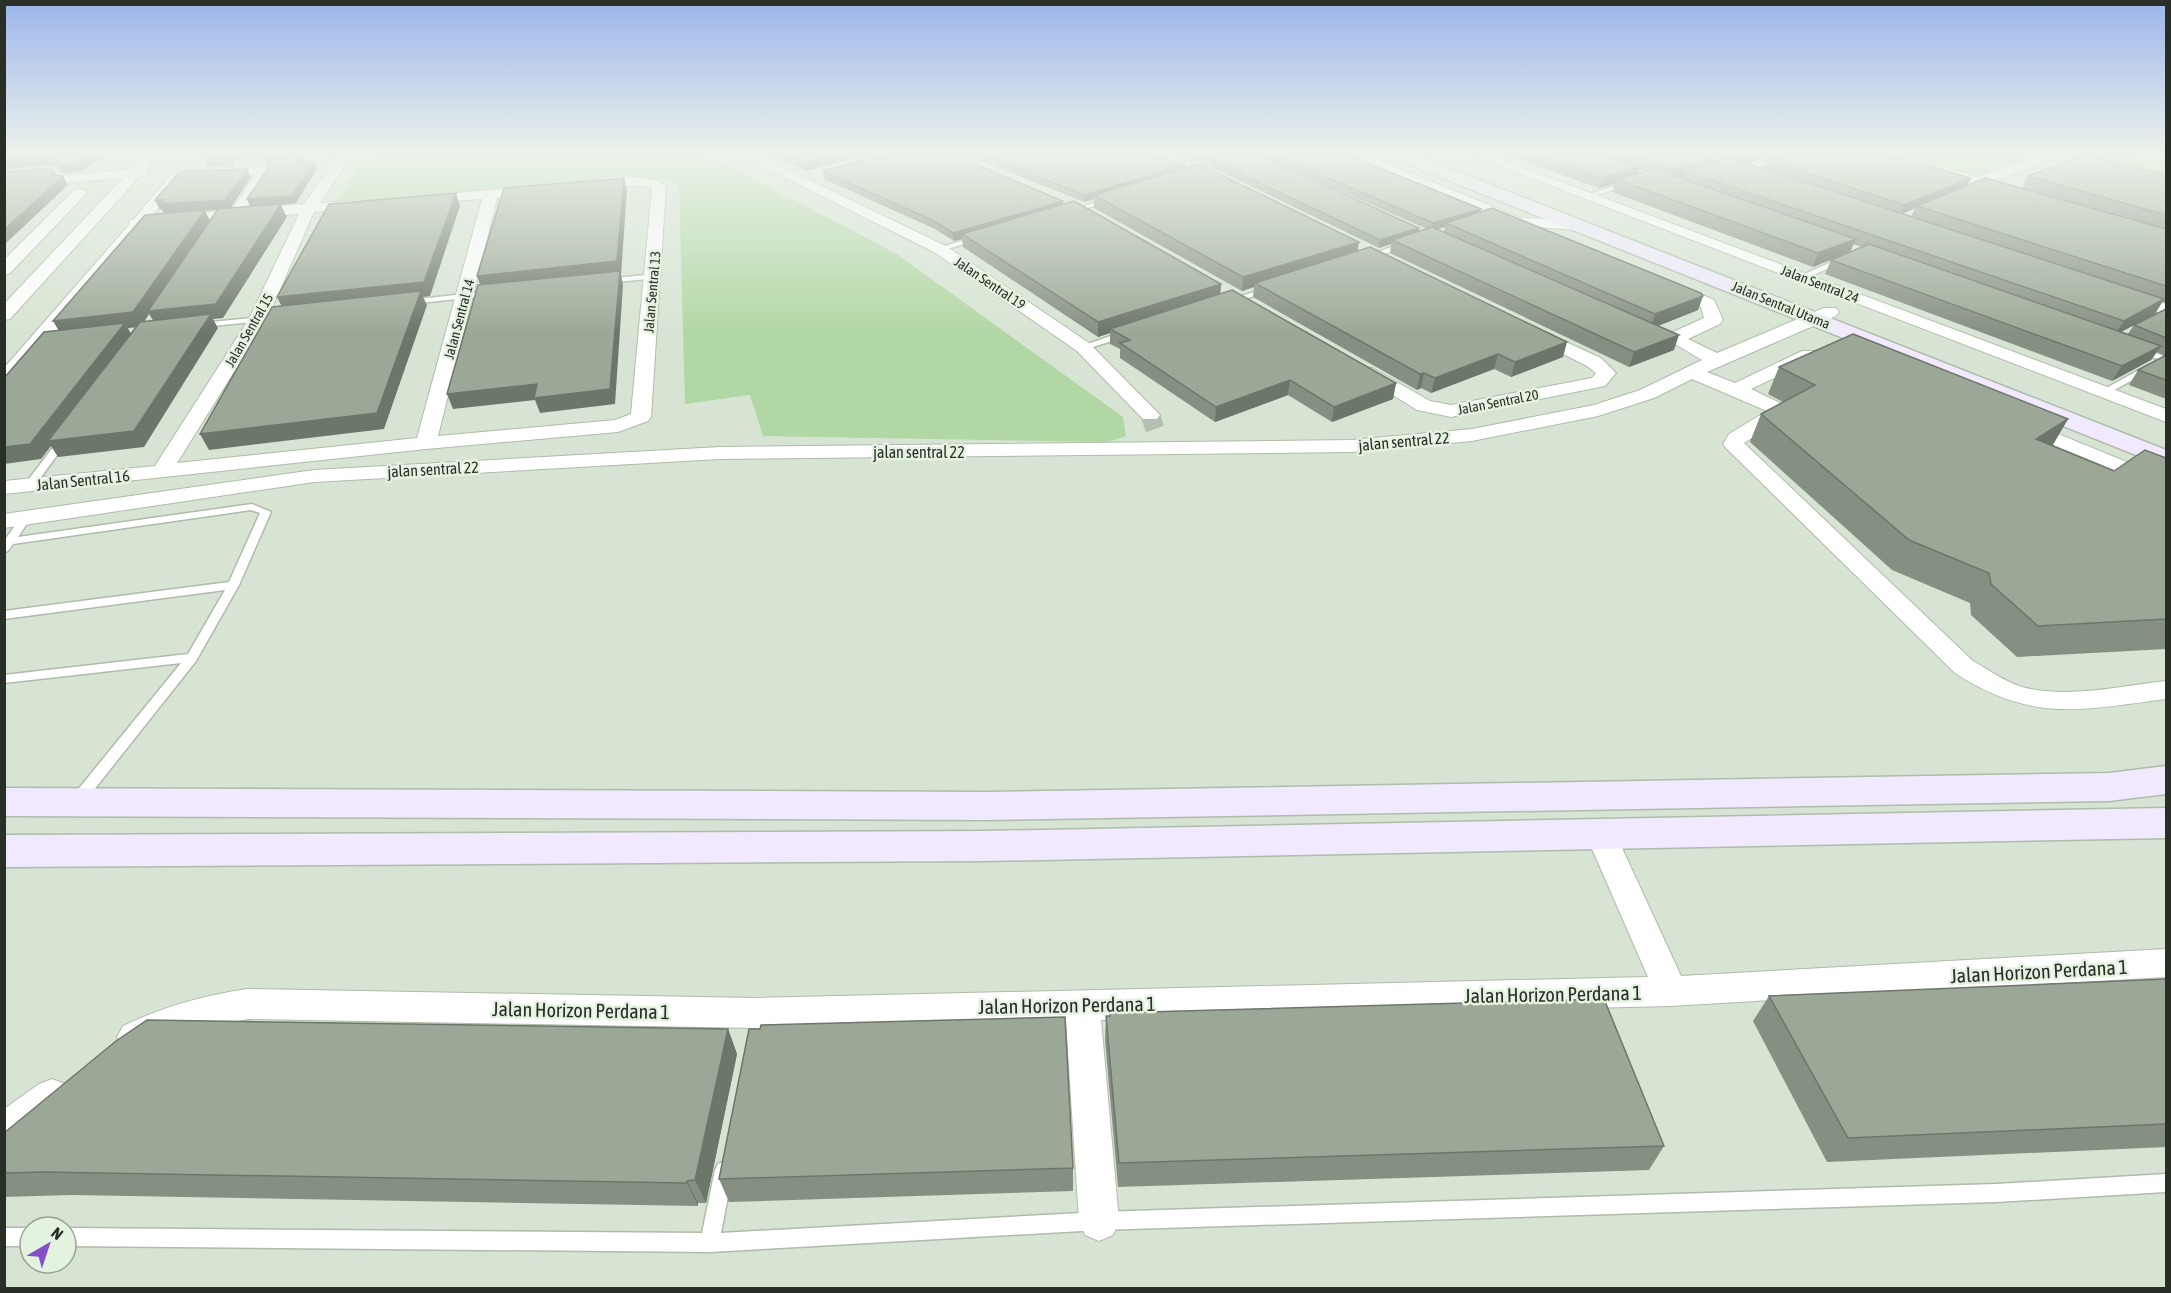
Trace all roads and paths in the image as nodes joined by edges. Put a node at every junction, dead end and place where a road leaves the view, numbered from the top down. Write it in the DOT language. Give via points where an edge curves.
graph roads {
  1 [pos="60,213"];
  2 [pos="110,213"];
  3 [pos="143,213"];
  4 [pos="229,213"];
  5 [pos="264,213"];
  6 [pos="307,213"];
  7 [pos="485,213"];
  8 [pos="657,213"];
  9 [pos="868,213"];
  10 [pos="1089,213"];
  11 [pos="1486,213"];
  12 [pos="1547,213"];
  13 [pos="1575,213"];
  14 [pos="1632,213"];
  15 [pos="225,218"];
  16 [pos="1099,219"];
  17 [pos="1516,222"];
  18 [pos="135,223"];
  19 [pos="1576,225"];
  20 [pos="983,236"];
  21 [pos="1560,240"];
  22 [pos="1416,241"];
  23 [pos="1353,245"];
  24 [pos="940,249"];
  25 [pos="25,250"];
  26 [pos="4,252"];
  27 [pos="1374,255"];
  28 [pos="1853,256"];
  29 [pos="1354,262"];
  30 [pos="1395,265"];
  31 [pos="4,270"];
  32 [pos="654,276"];
  33 [pos="1802,278"];
  34 [pos="1658,281"];
  35 [pos="595,282"];
  36 [pos="1283,285"];
  37 [pos="1219,288"];
  38 [pos="2110,291"];
  39 [pos="501,292"];
  40 [pos="465,296"];
  41 [pos="1239,299"];
  42 [pos="396,303"];
  43 [pos="1217,306"];
  44 [pos="1259,311"];
  45 [pos="2163,314"];
  46 [pos="4,315"];
  47 [pos="1822,315"];
  48 [pos="264,319"];
  49 [pos="190,326"];
  50 [pos="1521,326"];
  51 [pos="1139,330"];
  52 [pos="2135,345"];
  53 [pos="1083,346"];
  54 [pos="1832,351"];
  55 [pos="2166,357"];
  56 [pos="1716,360"];
  57 [pos="1351,364"];
  58 [pos="1692,372"];
  59 [pos="4,380"];
  60 [pos="1735,390"];
  61 [pos="2104,392"];
  62 [pos="2166,416"];
  63 [pos="2004,418"];
  64 [pos="636,421"];
  65 [pos="70,431"];
  66 [pos="426,443"];
  67 [pos="2166,444"];
  68 [pos="1155,450"];
  69 [pos="2166,459"];
  70 [pos="161,472"];
  71 [pos="2166,485"];
  72 [pos="29,486"];
  73 [pos="4,488"];
  74 [pos="26,518"];
  75 [pos="4,521"];
  76 [pos="7,545"];
  77 [pos="233,585"];
  78 [pos="4,615"];
  79 [pos="192,658"];
  80 [pos="4,679"];
  81 [pos="2166,690"];
  82 [pos="2166,780"];
  83 [pos="4,802"];
  84 [pos="76,802"];
  85 [pos="2166,824"];
  86 [pos="1601,835"];
  87 [pos="4,851"];
  88 [pos="2166,963"];
  89 [pos="1671,991"];
  90 [pos="1082,1005"];
  91 [pos="107,1054"];
  92 [pos="81,1074"];
  93 [pos="4,1132"];
  94 [pos="728,1151"];
  95 [pos="2166,1183"];
  96 [pos="1099,1221"];
  97 [pos="78,1237"];
  98 [pos="710,1243"];
  1 -- 25 [label="street"];
  2 -- 46 [label="street"];
  3 -- 18 [label="street"];
  4 -- 15 [label="street"];
  5 -- 15 [label="street"];
  6 -- 48 [label="street, Jalan Sentral 15"];
  7 -- 40 [label="street, Jalan Sentral 14"];
  8 -- 32 [label="street, Jalan Sentral 13"];
  9 -- 24 [label="street, Jalan Sentral 19"];
  10 -- 16 [label="street"];
  11 -- 17 [label="street"];
  12 -- 19 [label="main road, Jalan Sentral Utama"];
  13 -- 47 [label="main road, Jalan Sentral Utama"];
  14 -- 33 [label="street, Jalan Sentral 24"];
  15 -- 18 [label="street"];
  17 -- 19 [label="street"];
  17 -- 21 [label="street"];
  18 -- 59 [label="street" via="45,342"];
  19 -- 47 [label="main road, Jalan Sentral Utama"];
  20 -- 24 [label="lane"];
  22 -- 27 [label="lane"];
  23 -- 27 [label="street"];
  24 -- 53 [label="street, Jalan Sentral 19"];
  25 -- 26 [label="street"];
  25 -- 31 [label="street"];
  27 -- 29 [label="lane"];
  27 -- 30 [label="street"];
  28 -- 33 [label="lane"];
  32 -- 35 [label="lane"];
  32 -- 64 [label="street, Jalan Sentral 13" via="641,417"];
  33 -- 61 [label="street, Jalan Sentral 24"];
  34 -- 56 [label="street" via="1704,301 1715,318 1673,340"];
  36 -- 41 [label="lane"];
  37 -- 41 [label="street"];
  38 -- 45 [label="street"];
  39 -- 40 [label="lane"];
  40 -- 42 [label="lane"];
  40 -- 66 [label="street, Jalan Sentral 14"];
  41 -- 43 [label="lane"];
  41 -- 44 [label="street"];
  47 -- 56 [label="street, jalan sentral 22"];
  47 -- 67 [label="main road, Jalan Sentral Utama"];
  47 -- 69 [label="main road, Jalan Sentral Utama"];
  48 -- 49 [label="lane"];
  48 -- 70 [label="street, Jalan Sentral 15"];
  50 -- 57 [label="street, Jalan Sentral 20" via="1594,362 1607,373 1598,382 1451,411 1424,406"];
  51 -- 53 [label="lane"];
  52 -- 55 [label="lane"];
  53 -- 68 [label="street, Jalan Sentral 19" via="1153,422"];
  54 -- 60 [label="street" via="1811,354"];
  55 -- 61 [label="lane"];
  56 -- 58 [label="street, jalan sentral 22"];
  58 -- 60 [label="street"];
  58 -- 68 [label="street, jalan sentral 22" via="1647,394 1598,410 1473,435 1352,447"];
  60 -- 81 [label="street" via="1774,406 1778,413 1733,440 1736,447 1964,667 2006,691 2026,697 2054,700"];
  61 -- 62 [label="street, Jalan Sentral 24"];
  63 -- 71 [label="street"];
  64 -- 66 [label="street, Jalan Sentral 16" via="618,426"];
  65 -- 72 [label="lane"];
  66 -- 70 [label="street, Jalan Sentral 16"];
  68 -- 74 [label="street, jalan sentral 22" via="720,453 314,476"];
  70 -- 72 [label="street, Jalan Sentral 16"];
  72 -- 73 [label="street, Jalan Sentral 16"];
  74 -- 75 [label="street, jalan sentral 22"];
  74 -- 76 [label="lane"];
  76 -- 77 [label="lane" via="252,507 261,509 266,512"];
  77 -- 78 [label="lane"];
  77 -- 79 [label="lane"];
  79 -- 80 [label="lane"];
  79 -- 84 [label="lane"];
  82 -- 84 [label="main road" via="2109,787 987,806"];
  83 -- 84 [label="main road"];
  85 -- 86 [label="main road"];
  86 -- 87 [label="main road" via="972,846"];
  86 -- 89 [label="street"];
  88 -- 89 [label="street, Jalan Horizon Perdana 1"];
  89 -- 90 [label="street, Jalan Horizon Perdana 1"];
  90 -- 91 [label="street, Jalan Horizon Perdana 1" via="753,1024 248,1004 212,1008 168,1020"];
  90 -- 96 [label="street"];
  92 -- 93 [label="street"];
  94 -- 98 [label="lane"];
  95 -- 96 [label="lane" via="1984,1194"];
  96 -- 98 [label="lane"];
  97 -- 98 [label="lane"];
}
